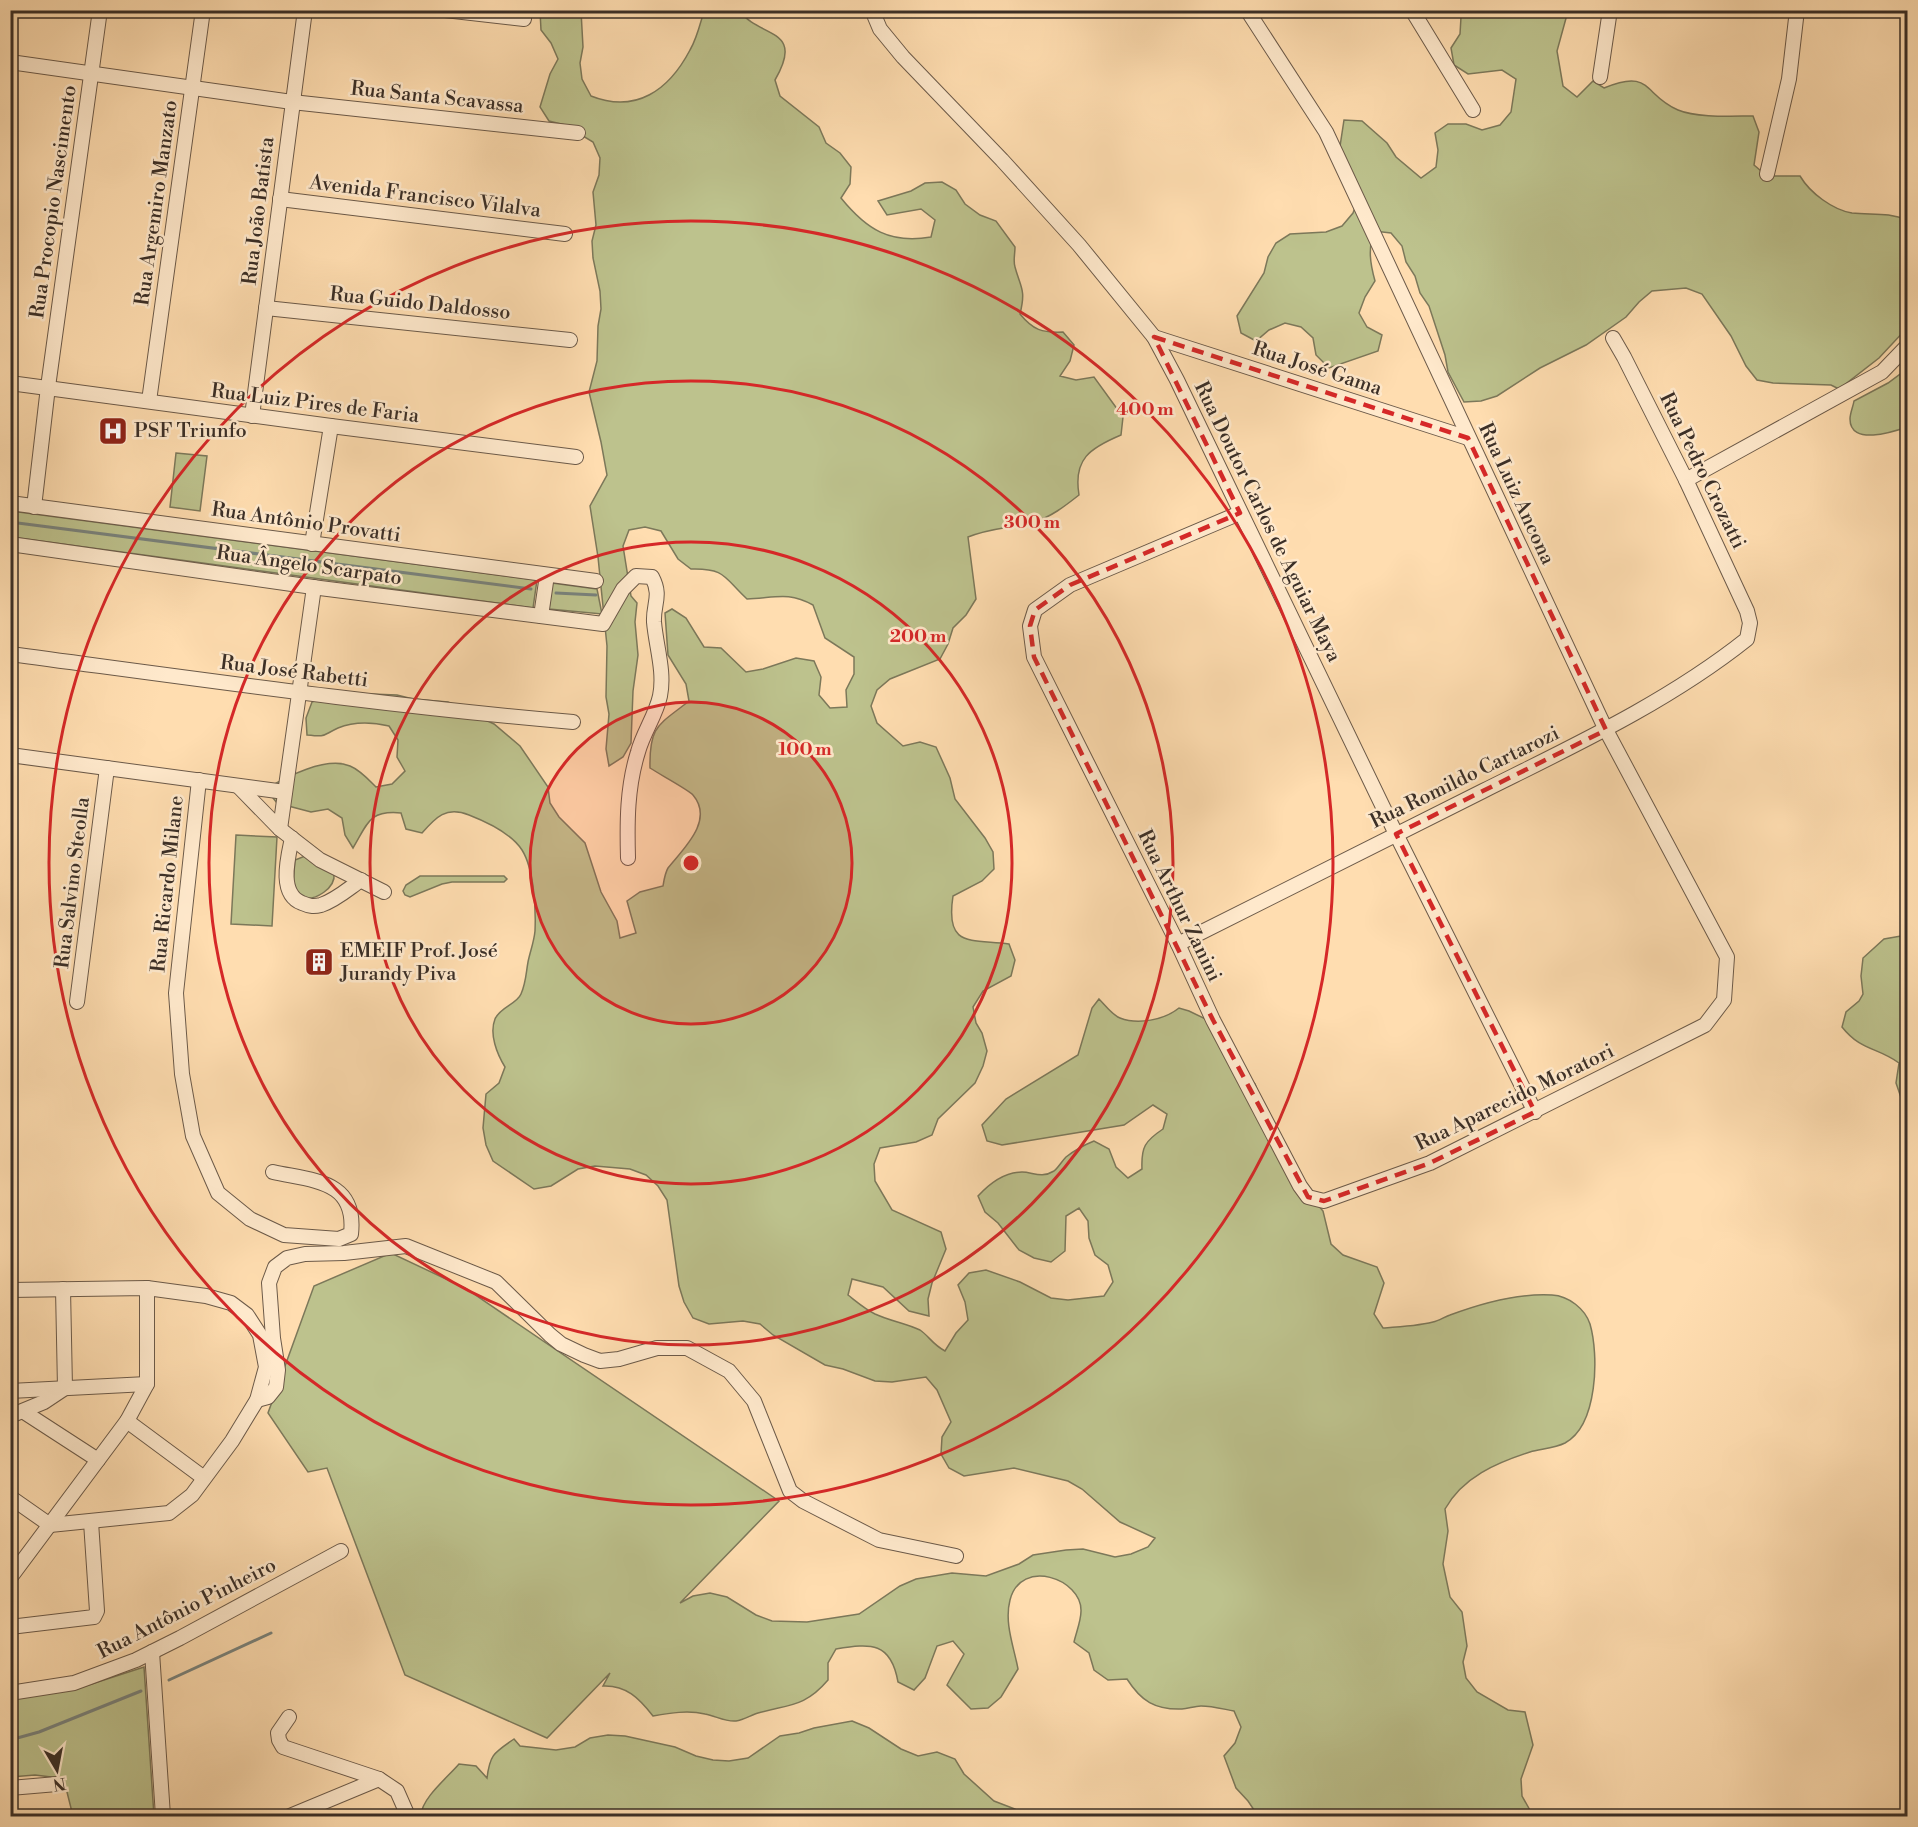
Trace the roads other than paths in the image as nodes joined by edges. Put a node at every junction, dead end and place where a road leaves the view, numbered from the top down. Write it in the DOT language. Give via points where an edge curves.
graph roads {
  1 [pos="100,10"];
  2 [pos="203,10"];
  3 [pos="305,10"];
  4 [pos="445,10"];
  5 [pos="872,10"];
  6 [pos="1247,10"];
  7 [pos="1412,10"];
  8 [pos="1610,10"];
  9 [pos="1797,10"];
  10 [pos="524,19"];
  11 [pos="10,62"];
  12 [pos="91,74"];
  13 [pos="1600,77"];
  14 [pos="193,87"];
  15 [pos="292,102"];
  16 [pos="1473,110"];
  17 [pos="578,133"];
  18 [pos="1767,174"];
  19 [pos="280,199"];
  20 [pos="564,234"];
  21 [pos="266,308"];
  22 [pos="1154,337"];
  23 [pos="1613,338"];
  24 [pos="570,340"];
  25 [pos="1908,345"];
  26 [pos="10,383"];
  27 [pos="48,387"];
  28 [pos="149,401"];
  29 [pos="252,416"];
  30 [pos="331,426"];
  31 [pos="1468,438"];
  32 [pos="576,457"];
  33 [pos="1686,480"];
  34 [pos="10,503"];
  35 [pos="34,507"];
  36 [pos="1240,513"];
  37 [pos="312,543"];
  38 [pos="10,544"];
  39 [pos="547,575"];
  40 [pos="596,581"];
  41 [pos="314,587"];
  42 [pos="541,616"];
  43 [pos="1750,623"];
  44 [pos="10,654"];
  45 [pos="299,692"];
  46 [pos="573,722"];
  47 [pos="1606,730"];
  48 [pos="10,755"];
  49 [pos="107,768"];
  50 [pos="199,780"];
  51 [pos="238,786"];
  52 [pos="285,792"];
  53 [pos="280,829"];
  54 [pos="1396,834"];
  55 [pos="292,838"];
  56 [pos="628,858"];
  57 [pos="361,880"];
  58 [pos="384,892"];
  59 [pos="1178,944"];
  60 [pos="1724,1000"];
  61 [pos="77,1002"];
  62 [pos="1535,1112"];
  63 [pos="273,1172"];
  64 [pos="1308,1197"];
  65 [pos="147,1288"];
  66 [pos="63,1289"];
  67 [pos="10,1290"];
  68 [pos="147,1384"];
  69 [pos="65,1388"];
  70 [pos="10,1391"];
  71 [pos="257,1400"];
  72 [pos="17,1414"];
  73 [pos="127,1421"];
  74 [pos="98,1460"];
  75 [pos="204,1478"];
  76 [pos="10,1497"];
  77 [pos="91,1522"];
  78 [pos="50,1525"];
  79 [pos="341,1551"];
  80 [pos="956,1556"];
  81 [pos="10,1578"];
  82 [pos="10,1627"];
  83 [pos="152,1652"];
  84 [pos="10,1693"];
  85 [pos="289,1717"];
  86 [pos="379,1779"];
  87 [pos="57,1784"];
  88 [pos="10,1788"];
  89 [pos="163,1816"];
  90 [pos="294,1816"];
  91 [pos="408,1816"];
  1 -- 12 [label="street, Rua Procopio Nascimento"];
  2 -- 14 [label="street, Rua Argemiro Manzato"];
  3 -- 15 [label="street, Rua João Batista"];
  4 -- 10 [label="street"];
  5 -- 22 [label="street, Rua Doutor Carlos de Aguiar Maya" via="880,29 903,57 1079,245"];
  6 -- 31 [label="street, Rua Luiz Ancona" via="1326,132"];
  7 -- 16 [label="street"];
  8 -- 13 [label="street"];
  9 -- 18 [label="street" via="1789,79"];
  11 -- 12 [label="street, Rua Santa Scavassa"];
  12 -- 14 [label="street, Rua Santa Scavassa"];
  12 -- 27 [label="street, Rua Procopio Nascimento"];
  14 -- 15 [label="street, Rua Santa Scavassa"];
  14 -- 28 [label="street, Rua Argemiro Manzato"];
  15 -- 17 [label="street, Rua Santa Scavassa"];
  15 -- 19 [label="street, Rua João Batista"];
  19 -- 20 [label="street, Avenida Francisco Vilalva"];
  19 -- 21 [label="street, Rua João Batista"];
  21 -- 24 [label="street, Rua Guido Daldosso"];
  21 -- 29 [label="street, Rua João Batista"];
  22 -- 31 [label="street, Rua José Gama"];
  22 -- 36 [label="street, Rua Doutor Carlos de Aguiar Maya"];
  23 -- 33 [label="street, Rua Pedro Crozatti"];
  25 -- 33 [label="street" via="1882,372"];
  26 -- 27 [label="street, Rua Luiz Pires de Faria"];
  27 -- 28 [label="street, Rua Luiz Pires de Faria"];
  27 -- 35 [label="street, Rua Procopio Nascimento"];
  28 -- 29 [label="street, Rua Luiz Pires de Faria"];
  29 -- 30 [label="street, Rua Luiz Pires de Faria"];
  30 -- 32 [label="street, Rua Luiz Pires de Faria"];
  30 -- 37 [label="street"];
  31 -- 47 [label="street, Rua Luiz Ancona"];
  33 -- 43 [label="street, Rua Pedro Crozatti"];
  34 -- 35 [label="street, Rua Antônio Provatti"];
  35 -- 37 [label="street, Rua Antônio Provatti"];
  36 -- 54 [label="street, Rua Doutor Carlos de Aguiar Maya"];
  36 -- 59 [label="street, Rua Arthur Zanini" via="1070,585 1035,610 1030,626 1034,657"];
  37 -- 39 [label="street, Rua Antônio Provatti"];
  38 -- 41 [label="street, Rua Ângelo Scarpato"];
  39 -- 40 [label="street, Rua Antônio Provatti"];
  39 -- 42 [label="street"];
  41 -- 42 [label="street, Rua Ângelo Scarpato"];
  41 -- 45 [label="street"];
  42 -- 56 [label="street, Rua Ângelo Scarpato" via="603,624 623,589 636,576 652,578 657,586 654,619 660,696 638,751 631,781"];
  43 -- 47 [label="street, Rua Romildo Cartarozi" via="1747,639 1726,656"];
  44 -- 45 [label="street, Rua José Rabetti"];
  45 -- 46 [label="street, Rua José Rabetti"];
  45 -- 52 [label="street"];
  47 -- 54 [label="street, Rua Romildo Cartarozi"];
  47 -- 60 [label="street, Rua Luiz Ancona" via="1727,957"];
  48 -- 49 [label="street"];
  49 -- 50 [label="street"];
  49 -- 61 [label="street, Rua Salvino Steolla"];
  50 -- 51 [label="street"];
  50 -- 63 [label="street, Rua Ricardo Milane" via="177,993 182,1074 193,1137 218,1193 250,1219 284,1235 339,1239 351,1234 353,1218 345,1197 330,1185"];
  51 -- 52 [label="street"];
  51 -- 53 [label="street"];
  52 -- 53 [label="street"];
  53 -- 55 [label="street"];
  54 -- 59 [label="street, Rua Romildo Cartarozi"];
  54 -- 62 [label="street, Rua Doutor Carlos de Aguiar Maya"];
  55 -- 57 [label="street" via="320,860"];
  55 -- 57 [label="street" via="287,879 298,901 313,907 323,904"];
  57 -- 58 [label="street"];
  59 -- 64 [label="street, Rua Arthur Zanini" via="1213,1020"];
  60 -- 62 [label="street, Rua Aparecido Moratori" via="1705,1025"];
  62 -- 64 [label="street, Rua Aparecido Moratori" via="1430,1163 1324,1201"];
  65 -- 66 [label="street"];
  65 -- 68 [label="street"];
  65 -- 71 [label="street" via="206,1296 231,1303 247,1315 260,1335 266,1366"];
  66 -- 67 [label="street"];
  66 -- 69 [label="street"];
  68 -- 69 [label="street"];
  68 -- 73 [label="street"];
  69 -- 70 [label="street"];
  69 -- 72 [label="street"];
  71 -- 75 [label="street"];
  71 -- 80 [label="street" via="268,1397 276,1387 278,1370 269,1283 275,1267 287,1257 305,1254 406,1246 496,1281 550,1335 584,1355 600,1361 657,1348 687,1348 729,1371 754,1401 790,1491 879,1540"];
  72 -- 74 [label="street"];
  73 -- 74 [label="street"];
  73 -- 75 [label="street"];
  74 -- 78 [label="street"];
  75 -- 77 [label="street" via="192,1495 169,1513"];
  76 -- 78 [label="street"];
  77 -- 78 [label="street"];
  77 -- 82 [label="street" via="97,1611 94,1617"];
  78 -- 81 [label="street"];
  79 -- 83 [label="street, Rua Antônio Pinheiro"];
  83 -- 84 [label="street, Rua Antônio Pinheiro" via="74,1683"];
  83 -- 89 [label="street"];
  85 -- 86 [label="street" via="278,1733 283,1747"];
  86 -- 90 [label="street"];
  86 -- 91 [label="street" via="397,1791"];
  87 -- 88 [label="street"];
}
